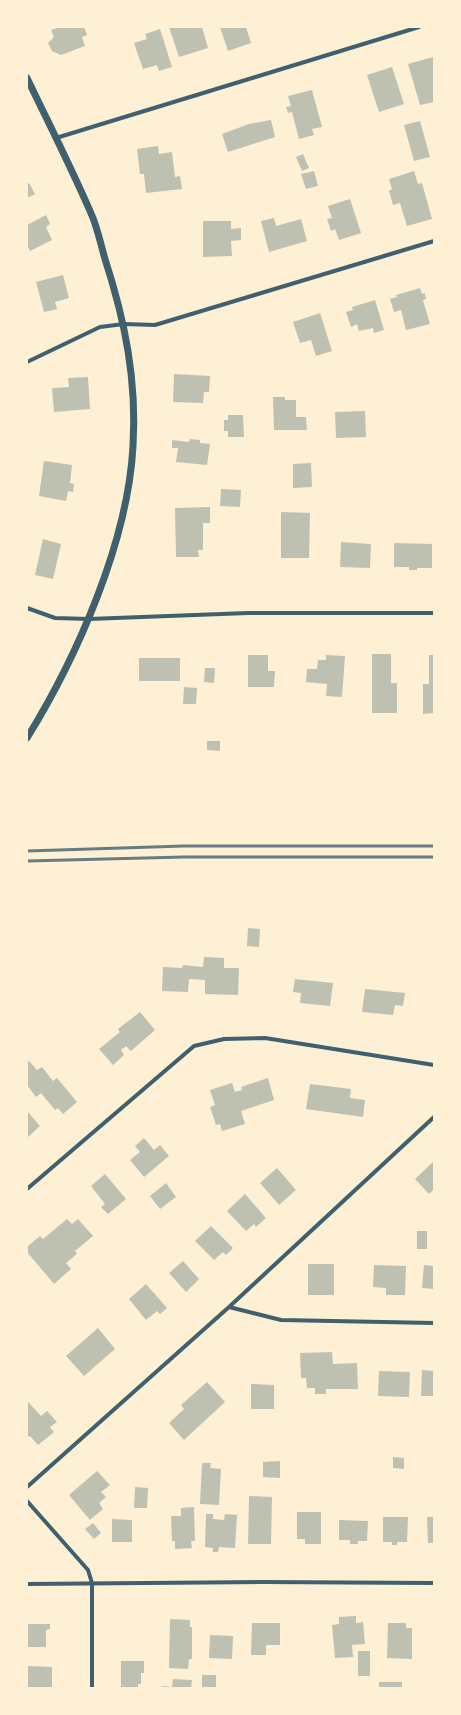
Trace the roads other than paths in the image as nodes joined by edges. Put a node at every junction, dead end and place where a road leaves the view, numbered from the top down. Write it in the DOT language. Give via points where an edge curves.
graph roads {
  1 [pos="419,27"];
  2 [pos="27,78"];
  3 [pos="55,138"];
  4 [pos="434,241"];
  5 [pos="124,324"];
  6 [pos="27,362"];
  7 [pos="27,608"];
  8 [pos="434,612"];
  9 [pos="89,619"];
  10 [pos="27,738"];
  11 [pos="434,1065"];
  12 [pos="434,1117"];
  13 [pos="27,1189"];
  14 [pos="229,1307"];
  15 [pos="434,1323"];
  16 [pos="27,1487"];
  17 [pos="27,1501"];
  18 [pos="92,1583"];
  19 [pos="434,1583"];
  20 [pos="27,1584"];
  21 [pos="92,1688"];
  1 -- 3 [label="street"];
  2 -- 3 [label="street"];
  3 -- 5 [label="street" via="93,219"];
  4 -- 5 [label="street" via="155,325"];
  5 -- 6 [label="street" via="100,327"];
  5 -- 9 [label="street" via="134,407 130,478 116,538"];
  7 -- 9 [label="street" via="55,618"];
  8 -- 9 [label="street" via="248,613"];
  9 -- 10 [label="street" via="52,696"];
  11 -- 13 [label="street" via="265,1038 224,1040 194,1046"];
  12 -- 14 [label="street"];
  14 -- 15 [label="street" via="281,1320"];
  14 -- 16 [label="street"];
  17 -- 18 [label="street" via="88,1570"];
  18 -- 19 [label="street"];
  18 -- 20 [label="street"];
  18 -- 21 [label="street"];
}
